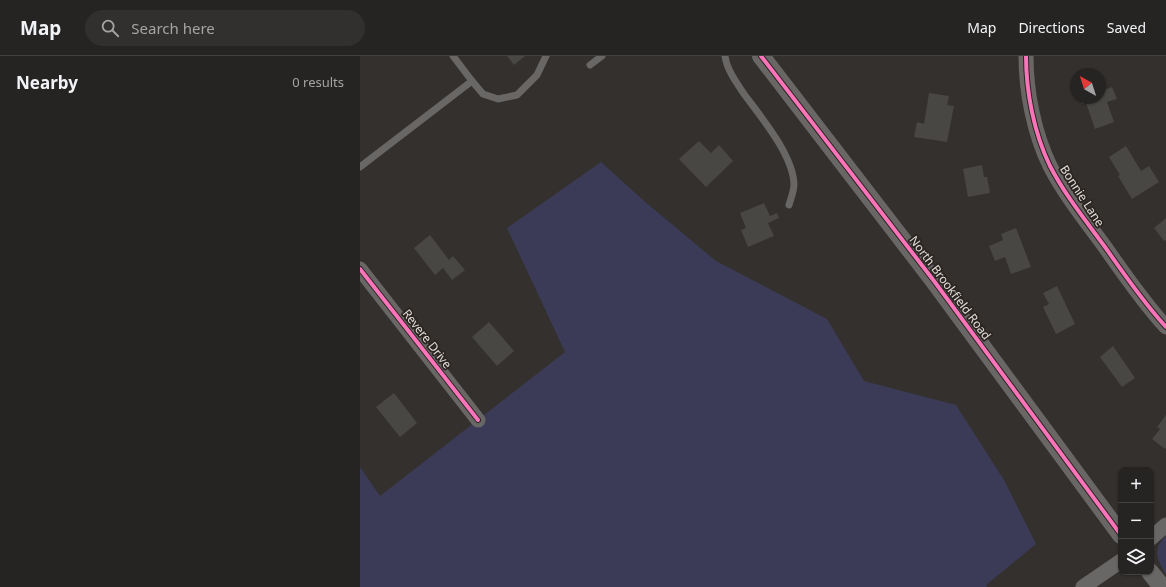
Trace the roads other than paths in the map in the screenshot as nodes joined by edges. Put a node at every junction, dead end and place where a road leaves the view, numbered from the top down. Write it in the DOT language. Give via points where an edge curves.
graph roads {
  1 [pos="453,56"];
  2 [pos="546,56"];
  3 [pos="602,56"];
  4 [pos="725,56"];
  5 [pos="761,56"];
  6 [pos="1026,56"];
  7 [pos="590,65"];
  8 [pos="472,81"];
  9 [pos="360,167"];
  10 [pos="789,205"];
  11 [pos="360,269"];
  12 [pos="1166,327"];
  13 [pos="478,420"];
  14 [pos="1166,526"];
  15 [pos="1118,531"];
  16 [pos="1154,536"];
  17 [pos="1118,563"];
  18 [pos="1152,575"];
  19 [pos="1083,587"];
  20 [pos="1162,587"];
  1 -- 8 [label="lane"];
  2 -- 8 [label="lane" via="536,75 516,95 498,100 483,94"];
  3 -- 7 [label="lane"];
  4 -- 10 [label="lane" via="736,82 770,130 792,171 794,186"];
  5 -- 15 [label="street, North Brookfield Road" via="934,281"];
  6 -- 12 [label="street, Bonnie Lane" via="1030,100 1050,165 1078,210 1131,284"];
  8 -- 9 [label="lane"];
  11 -- 13 [label="street, Revere Drive"];
  14 -- 16 [label="street"];
  17 -- 19 [label="street"];
  18 -- 20 [label="street"];
}
